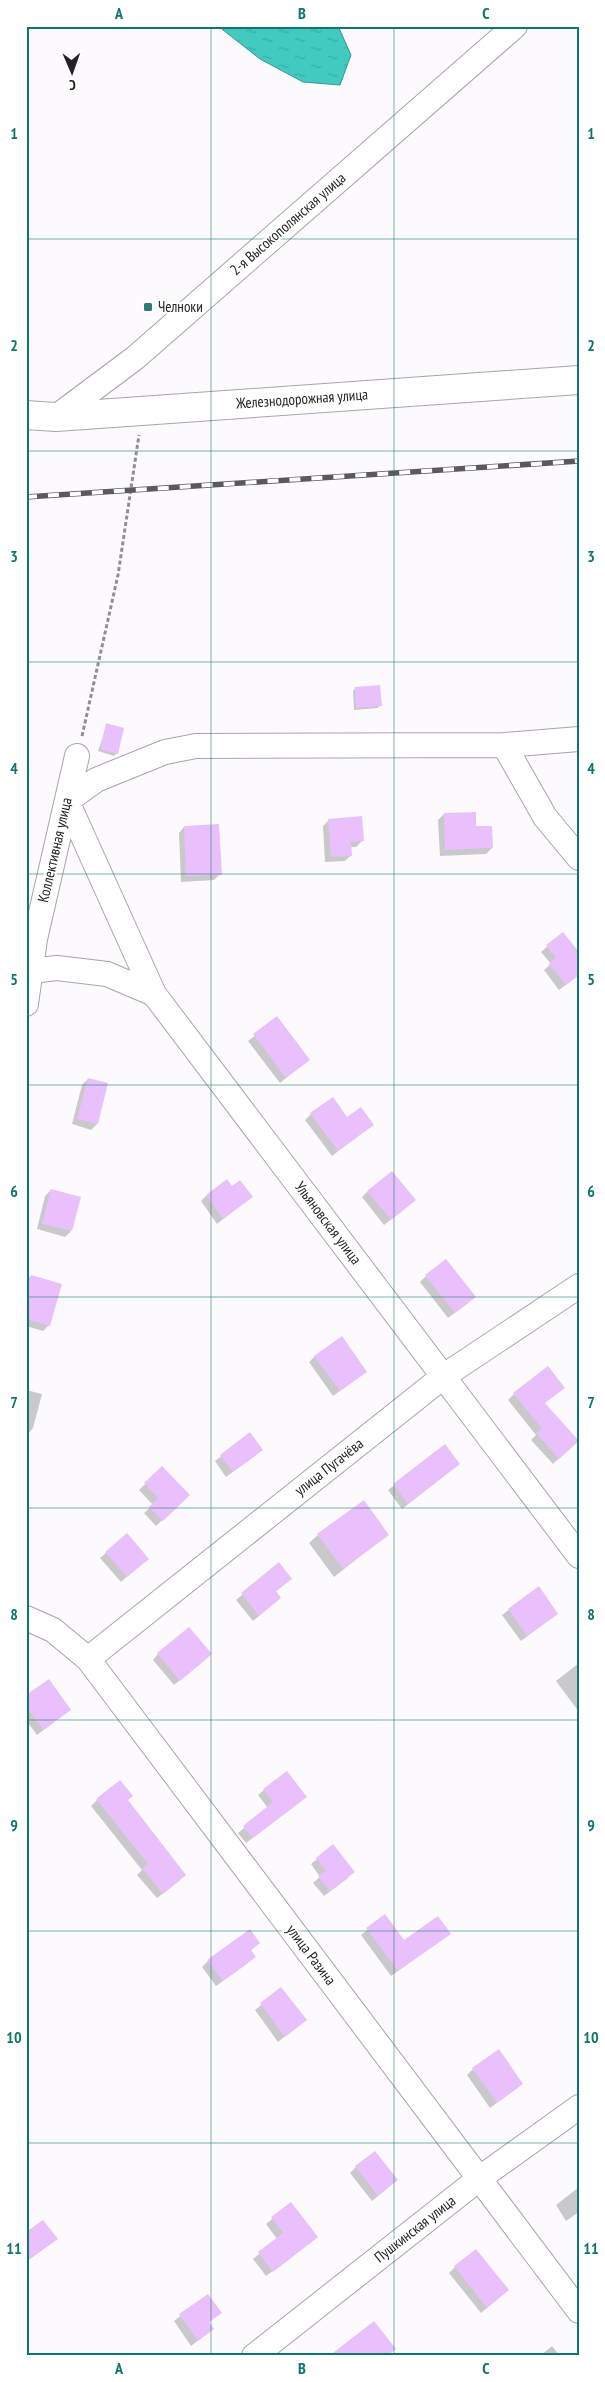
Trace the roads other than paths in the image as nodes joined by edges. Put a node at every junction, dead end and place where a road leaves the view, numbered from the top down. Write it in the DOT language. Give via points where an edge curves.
graph roads {
  1 [pos="515,26"];
  2 [pos="579,380"];
  3 [pos="26,415"];
  4 [pos="56,417"];
  5 [pos="579,739"];
  6 [pos="504,745"];
  7 [pos="77,756"];
  8 [pos="67,801"];
  9 [pos="579,858"];
  10 [pos="29,972"];
  11 [pos="154,994"];
  12 [pos="26,1004"];
  13 [pos="579,1286"];
  14 [pos="444,1376"];
  15 [pos="579,1556"];
  16 [pos="26,1618"];
  17 [pos="88,1659"];
  18 [pos="579,2107"];
  19 [pos="480,2178"];
  20 [pos="579,2311"];
  21 [pos="254,2356"];
  1 -- 4 [label="street, 2-я Высокополянская улица" via="135,358"];
  2 -- 4 [label="street, Железнодорожная улица"];
  3 -- 4 [label="street, Железнодорожная улица"];
  5 -- 6 [label="street"];
  6 -- 8 [label="street" via="196,746 165,752 96,780"];
  6 -- 9 [label="street" via="545,817"];
  7 -- 8 [label="street, Коллективная улица"];
  8 -- 10 [label="street, Коллективная улица"];
  8 -- 11 [label="street"];
  10 -- 11 [label="street, Ульяновская улица" via="57,968 107,974"];
  10 -- 12 [label="street, Коллективная улица"];
  11 -- 14 [label="street, Ульяновская улица"];
  13 -- 14 [label="street, улица Пугачёва"];
  14 -- 15 [label="street, Ульяновская улица"];
  14 -- 17 [label="street, улица Пугачёва"];
  16 -- 17 [label="street, улица Разина" via="54,1630"];
  17 -- 19 [label="street, улица Разина"];
  18 -- 19 [label="street, Пушкинская улица"];
  19 -- 20 [label="street, улица Разина"];
  19 -- 21 [label="street, Пушкинская улица"];
}
